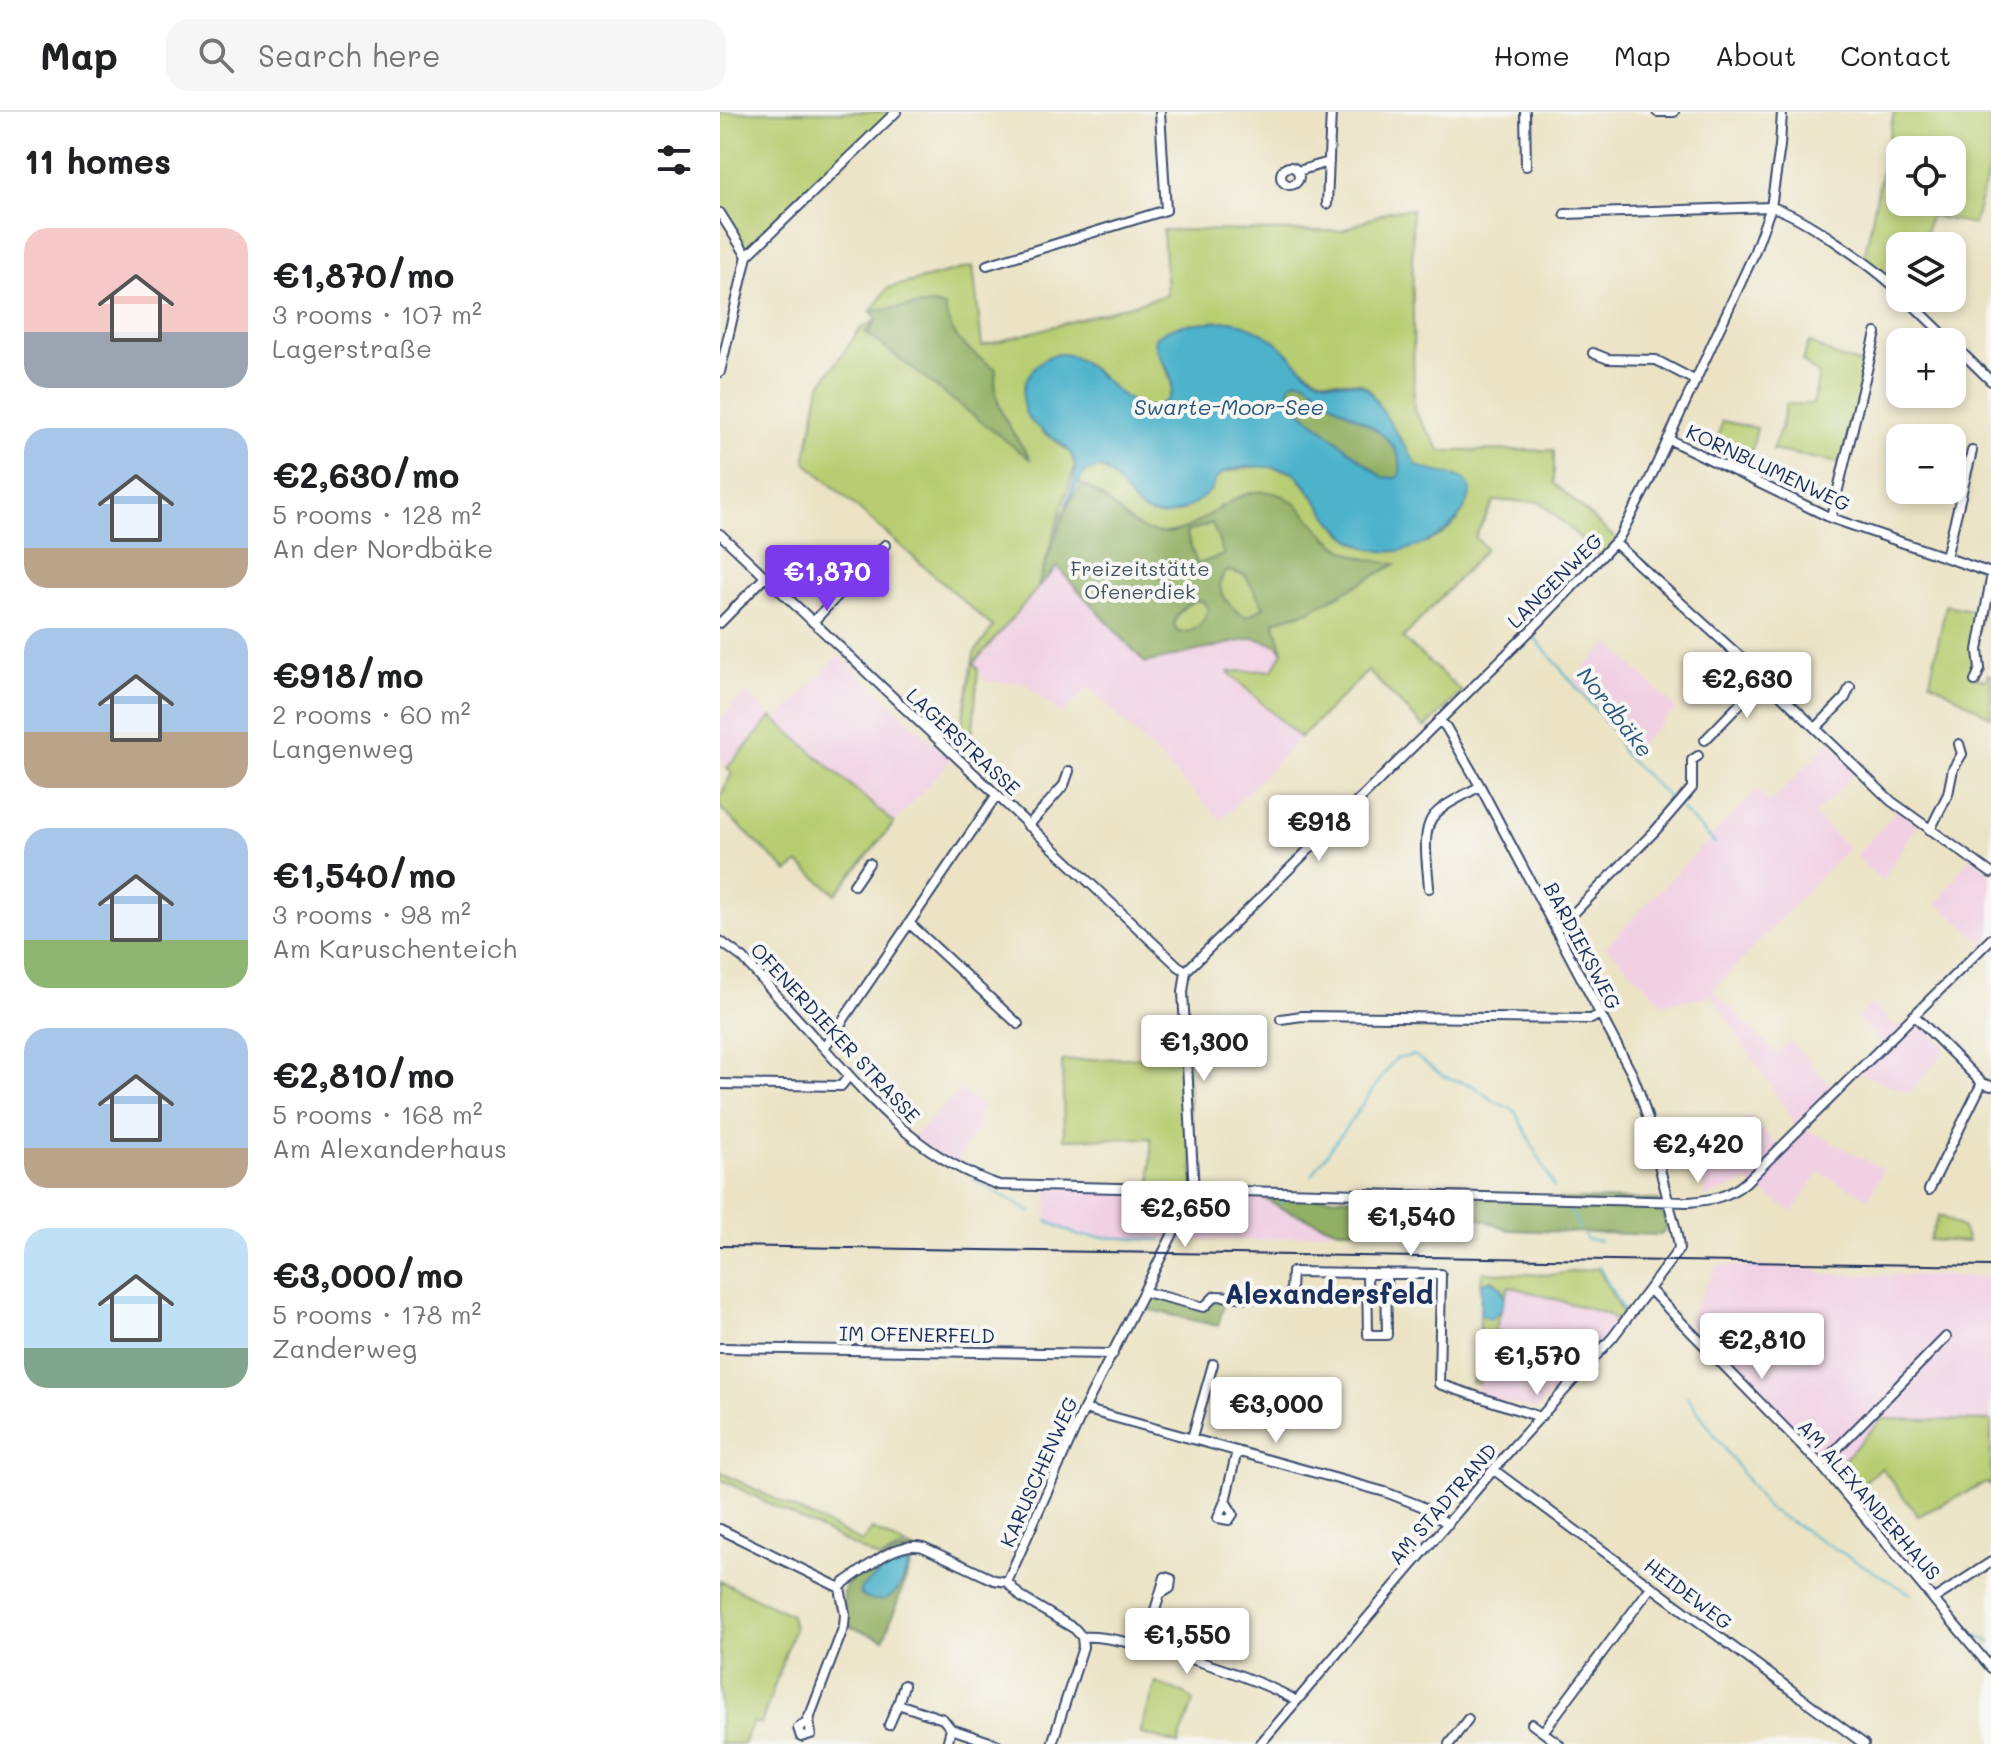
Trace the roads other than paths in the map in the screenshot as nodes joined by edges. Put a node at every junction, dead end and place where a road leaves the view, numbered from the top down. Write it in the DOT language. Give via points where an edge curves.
graph roads {
  1 [pos="896,112"];
  2 [pos="1160,112"];
  3 [pos="1331,112"];
  4 [pos="1525,112"];
  5 [pos="1657,112"];
  6 [pos="1674,112"];
  7 [pos="1782,112"];
  8 [pos="1329,162"];
  9 [pos="1526,166"];
  10 [pos="1298,171"];
  11 [pos="1327,204"];
  12 [pos="1771,207"];
  13 [pos="720,213"];
  14 [pos="1565,214"];
  15 [pos="747,256"];
  16 [pos="987,265"];
  17 [pos="1886,282"];
  18 [pos="1921,312"];
  19 [pos="1937,328"];
  20 [pos="1876,333"];
  21 [pos="1593,353"];
  22 [pos="1966,356"];
  23 [pos="720,372"];
  24 [pos="1696,381"];
  25 [pos="1991,381"];
  26 [pos="1668,439"];
  27 [pos="1972,451"];
  28 [pos="1831,518"];
  29 [pos="720,534"];
  30 [pos="1615,543"];
  31 [pos="885,545"];
  32 [pos="1946,557"];
  33 [pos="766,576"];
  34 [pos="1991,576"];
  35 [pos="813,622"];
  36 [pos="720,623"];
  37 [pos="1758,673"];
  38 [pos="1975,681"];
  39 [pos="1850,687"];
  40 [pos="1439,720"];
  41 [pos="1816,728"];
  42 [pos="1705,740"];
  43 [pos="1959,744"];
  44 [pos="1698,756"];
  45 [pos="1069,771"];
  46 [pos="1480,786"];
  47 [pos="996,796"];
  48 [pos="1028,826"];
  49 [pos="1930,830"];
  50 [pos="869,863"];
  51 [pos="1991,873"];
  52 [pos="854,885"];
  53 [pos="1429,888"];
  54 [pos="909,923"];
  55 [pos="1556,931"];
  56 [pos="1991,939"];
  57 [pos="720,941"];
  58 [pos="1186,971"];
  59 [pos="1600,1014"];
  60 [pos="1914,1015"];
  61 [pos="1281,1019"];
  62 [pos="1018,1024"];
  63 [pos="824,1048"];
  64 [pos="849,1076"];
  65 [pos="720,1084"];
  66 [pos="1987,1084"];
  67 [pos="1929,1190"];
  68 [pos="1194,1192"];
  69 [pos="1667,1200"];
  70 [pos="1367,1273"];
  71 [pos="1386,1273"];
  72 [pos="1650,1290"];
  73 [pos="1145,1292"];
  74 [pos="1946,1337"];
  75 [pos="720,1348"];
  76 [pos="1113,1354"];
  77 [pos="1213,1364"];
  78 [pos="1084,1409"];
  79 [pos="1540,1417"];
  80 [pos="1192,1438"];
  81 [pos="1237,1451"];
  82 [pos="1821,1465"];
  83 [pos="1494,1470"];
  84 [pos="1225,1501"];
  85 [pos="1448,1524"];
  86 [pos="720,1529"];
  87 [pos="1991,1562"];
  88 [pos="1007,1582"];
  89 [pos="1651,1587"];
  90 [pos="840,1588"];
  91 [pos="1160,1594"];
  92 [pos="1934,1599"];
  93 [pos="1082,1637"];
  94 [pos="1144,1647"];
  95 [pos="1991,1668"];
  96 [pos="904,1685"];
  97 [pos="1296,1701"];
  98 [pos="898,1704"];
  99 [pos="811,1713"];
  100 [pos="1468,1719"];
  101 [pos="1532,1724"];
  102 [pos="889,1725"];
  103 [pos="951,1729"];
  104 [pos="1543,1732"];
  105 [pos="947,1744"];
  106 [pos="996,1744"];
  107 [pos="1052,1744"];
  108 [pos="1260,1744"];
  109 [pos="1449,1744"];
  110 [pos="1559,1744"];
  111 [pos="1864,1744"];
  1 -- 15 [label="street"];
  2 -- 16 [label="street" via="1166,210"];
  3 -- 8 [label="street"];
  4 -- 9 [label="street"];
  5 -- 6 [label="street"];
  7 -- 12 [label="street, LANGENWEG"];
  8 -- 10 [label="street"];
  8 -- 11 [label="street"];
  12 -- 14 [label="street"];
  12 -- 17 [label="street" via="1808,224"];
  12 -- 24 [label="street, LANGENWEG"];
  13 -- 15 [label="street"];
  15 -- 23 [label="street"];
  18 -- 19 [label="street"];
  20 -- 28 [label="street"];
  21 -- 24 [label="street" via="1608,359 1656,360"];
  22 -- 25 [label="street"];
  24 -- 26 [label="street, LANGENWEG"];
  26 -- 28 [label="street, KORNBLUMENWEG"];
  26 -- 30 [label="street, LANGENWEG"];
  27 -- 32 [label="street"];
  28 -- 32 [label="street, KORNBLUMENWEG"];
  29 -- 33 [label="street, LAGERSTRASSE"];
  30 -- 37 [label="street"];
  30 -- 40 [label="street, LANGENWEG"];
  31 -- 35 [label="street"];
  32 -- 34 [label="street, KORNBLUMENWEG"];
  33 -- 35 [label="street, LAGERSTRASSE"];
  33 -- 36 [label="street"];
  34 -- 38 [label="street"];
  35 -- 47 [label="street, LAGERSTRASSE"];
  37 -- 41 [label="street"];
  37 -- 42 [label="street" via="1741,693 1739,705"];
  39 -- 41 [label="street"];
  40 -- 46 [label="street, BARDIEKSWEG"];
  40 -- 58 [label="street, LANGENWEG"];
  41 -- 49 [label="street" via="1891,801"];
  43 -- 49 [label="street" via="1962,754"];
  44 -- 55 [label="street" via="1692,760 1692,788"];
  45 -- 48 [label="street" via="1064,785"];
  46 -- 53 [label="street" via="1432,818 1427,832"];
  46 -- 55 [label="street, BARDIEKSWEG"];
  47 -- 48 [label="street, LAGERSTRASSE"];
  47 -- 54 [label="street"];
  48 -- 58 [label="street, LAGERSTRASSE"];
  49 -- 51 [label="street"];
  50 -- 52 [label="street"];
  54 -- 62 [label="street"];
  54 -- 63 [label="street"];
  55 -- 59 [label="street, BARDIEKSWEG"];
  56 -- 60 [label="street"];
  57 -- 63 [label="street, OFENERDIEKER STRASSE" via="743,958"];
  58 -- 68 [label="street"];
  59 -- 61 [label="street" via="1591,1019"];
  59 -- 69 [label="street, BARDIEKSWEG" via="1646,1106"];
  60 -- 66 [label="street"];
  60 -- 69 [label="street, OFENERDIEKER STRASSE" via="1730,1194 1710,1200"];
  63 -- 64 [label="street, OFENERDIEKER STRASSE"];
  64 -- 65 [label="street" via="841,1086"];
  64 -- 68 [label="street, OFENERDIEKER STRASSE" via="912,1138 962,1170 999,1185"];
  66 -- 67 [label="street"];
  68 -- 69 [label="street, OFENERDIEKER STRASSE"];
  68 -- 73 [label="street, KARUSCHENWEG"];
  69 -- 72 [label="street, AM STADTRAND" via="1679,1249"];
  70 -- 71 [label="street"];
  70 -- 71 [label="street" via="1368,1335 1387,1335"];
  70 -- 73 [label="street" via="1292,1272 1287,1299 1215,1296 1204,1307"];
  71 -- 79 [label="street" via="1441,1274 1439,1384"];
  72 -- 79 [label="street, AM STADTRAND"];
  72 -- 82 [label="street, AM ALEXANDERHAUS"];
  73 -- 76 [label="street, KARUSCHENWEG"];
  74 -- 82 [label="street"];
  75 -- 76 [label="street, IM OFENERFELD"];
  76 -- 78 [label="street, KARUSCHENWEG"];
  77 -- 80 [label="street"];
  78 -- 80 [label="street"];
  78 -- 88 [label="street, KARUSCHENWEG"];
  79 -- 83 [label="street, AM STADTRAND"];
  80 -- 81 [label="street"];
  81 -- 84 [label="street"];
  81 -- 85 [label="street" via="1401,1498"];
  82 -- 92 [label="street, AM ALEXANDERHAUS"];
  83 -- 85 [label="street, AM STADTRAND"];
  83 -- 89 [label="street, HEIDEWEG"];
  85 -- 97 [label="street, AM STADTRAND"];
  86 -- 90 [label="street"];
  87 -- 92 [label="street"];
  88 -- 90 [label="street" via="911,1545"];
  88 -- 93 [label="street"];
  89 -- 104 [label="street"];
  89 -- 111 [label="street, HEIDEWEG"];
  90 -- 99 [label="street" via="845,1619"];
  91 -- 94 [label="street"];
  92 -- 95 [label="street, AM ALEXANDERHAUS"];
  93 -- 94 [label="street"];
  93 -- 107 [label="street"];
  94 -- 97 [label="street" via="1261,1682"];
  96 -- 98 [label="street"];
  97 -- 108 [label="street, AM STADTRAND"];
  98 -- 102 [label="street"];
  98 -- 103 [label="street" via="943,1719"];
  100 -- 109 [label="street"];
  101 -- 104 [label="street"];
  103 -- 105 [label="street"];
  103 -- 106 [label="street"];
  104 -- 110 [label="street"];
}
